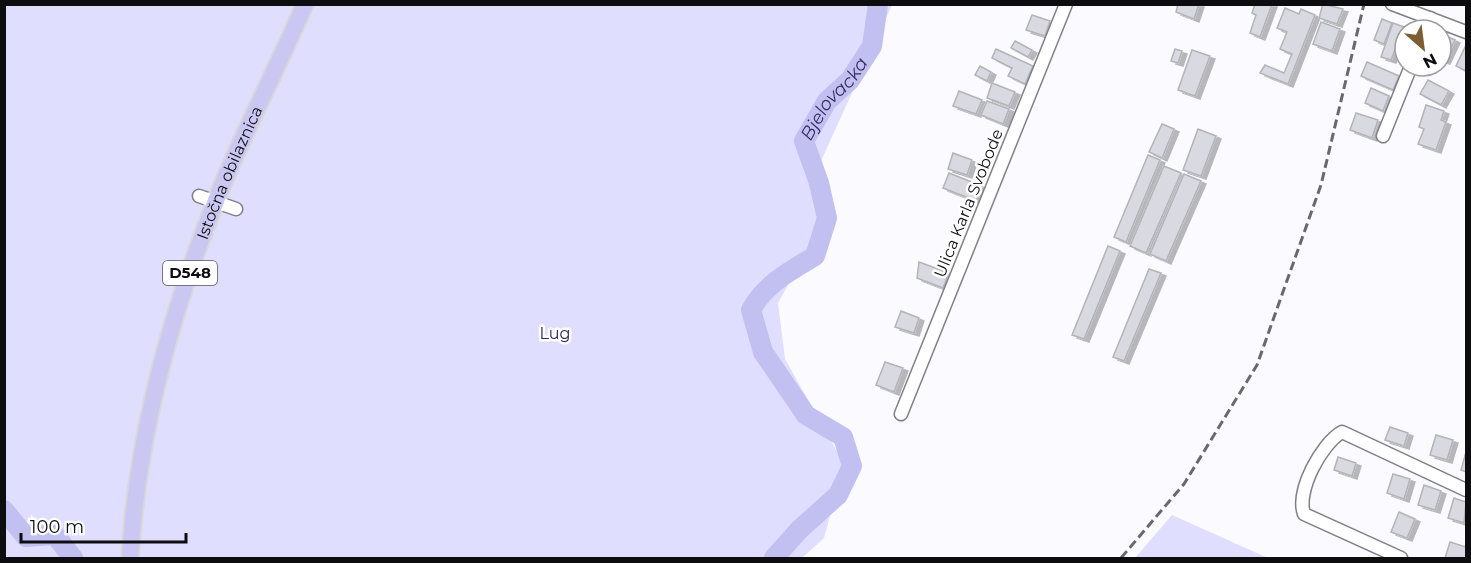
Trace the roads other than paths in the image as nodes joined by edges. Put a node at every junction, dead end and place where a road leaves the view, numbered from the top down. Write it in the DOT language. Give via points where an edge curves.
graph roads {
  1 [pos="305,4"];
  2 [pos="1066,4"];
  3 [pos="1392,4"];
  4 [pos="1430,18"];
  5 [pos="1406,78"];
  6 [pos="1383,136"];
  7 [pos="199,196"];
  8 [pos="215,202"];
  9 [pos="236,209"];
  10 [pos="901,414"];
  11 [pos="1467,490"];
  12 [pos="130,558"];
  13 [pos="1401,558"];
  1 -- 8 [label="main road, Istočna obilaznica / D548"];
  2 -- 10 [label="street, Ulica Karla Svobode"];
  3 -- 4 [label="street"];
  5 -- 6 [label="street"];
  7 -- 8 [label="street"];
  8 -- 9 [label="street"];
  8 -- 12 [label="main road, Istočna obilaznica / D548" via="182,295 153,398 140,467"];
  11 -- 13 [label="street" via="1342,432 1321,450 1300,504 1304,514"];
}
